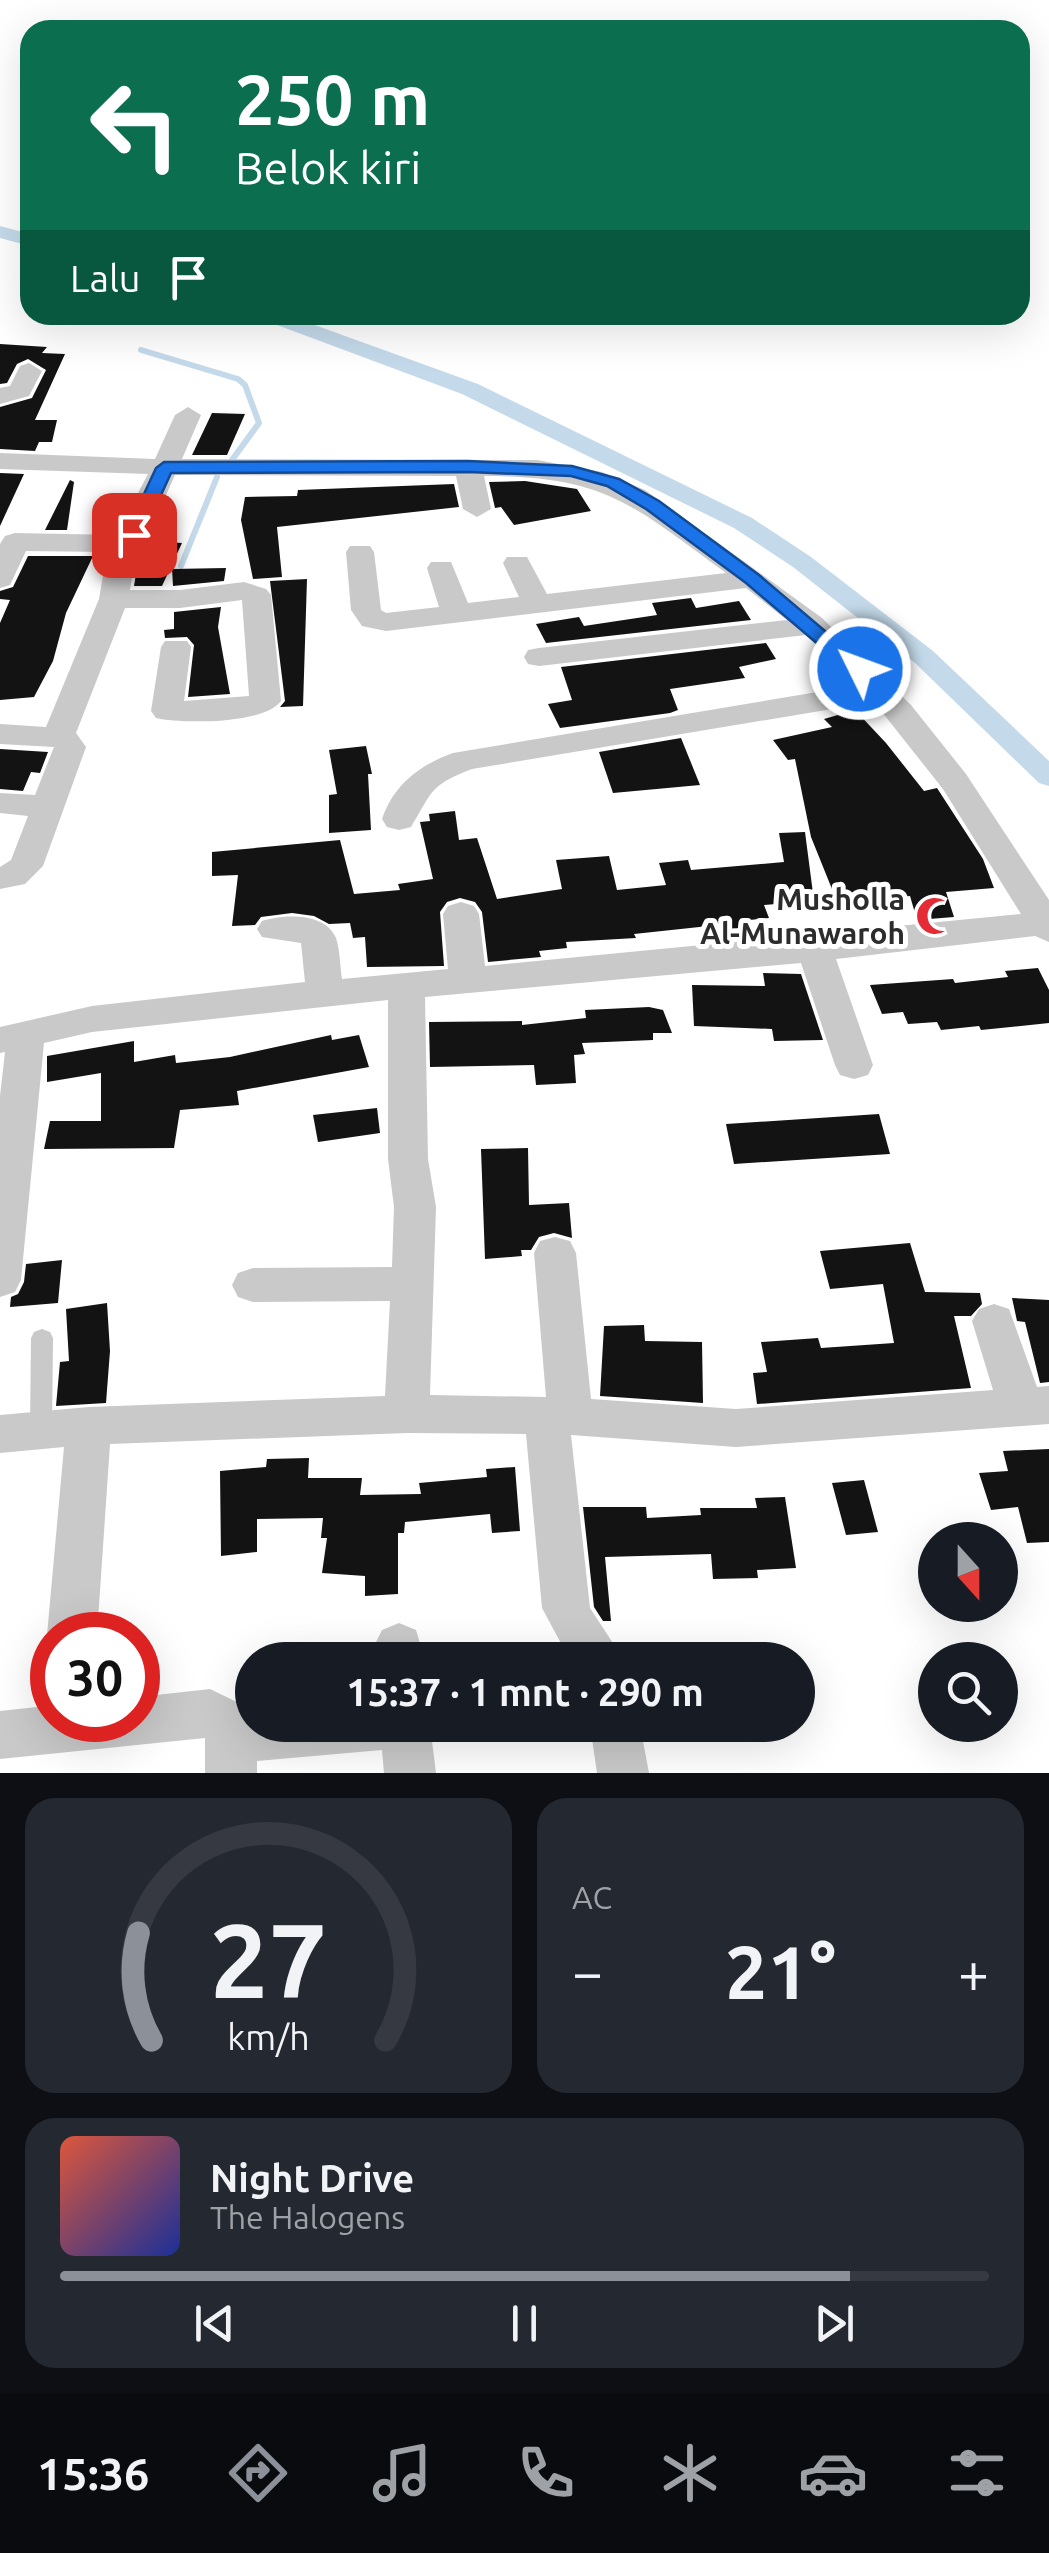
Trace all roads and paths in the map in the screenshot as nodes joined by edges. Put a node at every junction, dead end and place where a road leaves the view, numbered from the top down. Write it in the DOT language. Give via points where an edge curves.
graph roads {
  1 [pos="29,372"];
  2 [pos="0,396"];
  3 [pos="188,415"];
  4 [pos="0,461"];
  5 [pos="154,467"];
  6 [pos="468,467"];
  7 [pos="477,509"];
  8 [pos="8,542"];
  9 [pos="124,542"];
  10 [pos="360,552"];
  11 [pos="517,563"];
  12 [pos="442,568"];
  13 [pos="752,579"];
  14 [pos="0,580"];
  15 [pos="129,599"];
  16 [pos="537,604"];
  17 [pos="456,613"];
  18 [pos="810,626"];
  19 [pos="176,647"];
  20 [pos="539,657"];
  21 [pos="882,691"];
  22 [pos="0,734"];
  23 [pos="58,737"];
  24 [pos="0,803"];
  25 [pos="49,806"];
  26 [pos="398,819"];
  27 [pos="0,878"];
  28 [pos="461,914"];
  29 [pos="1047,927"];
  30 [pos="275,929"];
  31 [pos="815,950"];
  32 [pos="468,981"];
  33 [pos="406,987"];
  34 [pos="325,993"];
  35 [pos="13,1038"];
  36 [pos="854,1064"];
  37 [pos="555,1254"];
  38 [pos="0,1280"];
  39 [pos="412,1284"];
  40 [pos="253,1286"];
  41 [pos="994,1321"];
  42 [pos="42,1338"];
  43 [pos="1035,1406"];
  44 [pos="407,1414"];
  45 [pos="558,1417"];
  46 [pos="90,1426"];
  47 [pos="20,1432"];
  48 [pos="74,1612"];
  49 [pos="585,1642"];
  50 [pos="160,1717"];
  51 [pos="30,1730"];
  52 [pos="0,1736"];
  53 [pos="302,1742"];
  54 [pos="407,1742"];
  55 [pos="618,1742"];
  56 [pos="232,1756"];
  57 [pos="410,1773"];
  58 [pos="624,1773"];
  1 -- 2 [label="street" via="20,391"];
  3 -- 5 [label="street"];
  4 -- 5 [label="street"];
  5 -- 6 [label="street"];
  5 -- 9 [label="street" via="134,535"];
  6 -- 7 [label="street"];
  6 -- 13 [label="street" via="572,471 613,482"];
  8 -- 9 [label="street"];
  8 -- 14 [label="street"];
  9 -- 15 [label="street"];
  10 -- 17 [label="street" via="373,620"];
  11 -- 16 [label="street"];
  12 -- 17 [label="street"];
  13 -- 16 [label="street"];
  13 -- 18 [label="street"];
  15 -- 19 [label="street" via="256,595 264,701 244,709 167,711"];
  15 -- 23 [label="street"];
  16 -- 17 [label="street"];
  18 -- 20 [label="street"];
  18 -- 21 [label="street"];
  21 -- 26 [label="street" via="464,760 408,794"];
  21 -- 29 [label="street" via="949,774"];
  22 -- 23 [label="street"];
  23 -- 25 [label="street" via="70,747"];
  24 -- 25 [label="street"];
  25 -- 27 [label="street" via="26,866"];
  28 -- 32 [label="street"];
  29 -- 31 [label="street"];
  30 -- 34 [label="street" via="308,930 318,939"];
  31 -- 32 [label="street"];
  31 -- 36 [label="street"];
  32 -- 33 [label="street"];
  33 -- 34 [label="street"];
  33 -- 39 [label="street"];
  34 -- 35 [label="street" via="92,1019"];
  35 -- 38 [label="street"];
  37 -- 45 [label="street"];
  39 -- 40 [label="street"];
  39 -- 44 [label="street"];
  41 -- 43 [label="street"];
  42 -- 47 [label="lane"];
  43 -- 45 [label="street" via="736,1428"];
  44 -- 45 [label="street"];
  44 -- 46 [label="street"];
  45 -- 49 [label="street" via="566,1608"];
  46 -- 47 [label="street"];
  46 -- 48 [label="street"];
  50 -- 56 [label="street" via="210,1714 224,1722"];
  51 -- 52 [label="street"];
  53 -- 56 [label="street"];
  54 -- 57 [label="street"];
  55 -- 58 [label="street"];
}
